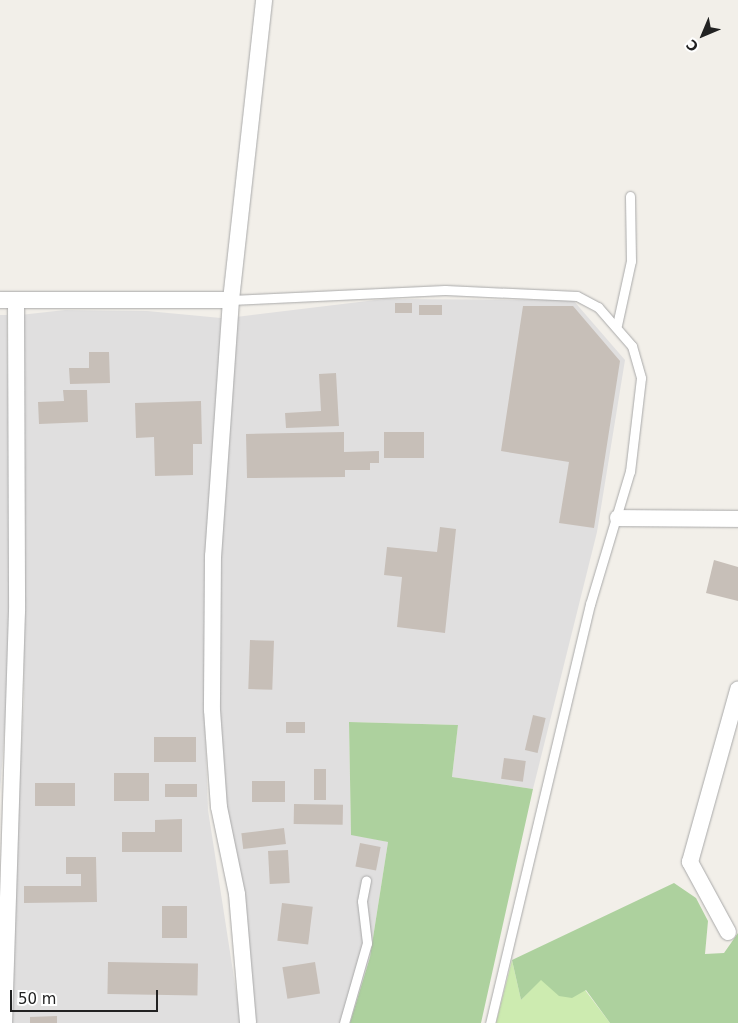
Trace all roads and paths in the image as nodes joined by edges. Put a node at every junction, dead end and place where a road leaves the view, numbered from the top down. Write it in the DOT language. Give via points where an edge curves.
graph roads {
  1 [pos="264,0"];
  2 [pos="630,196"];
  3 [pos="8,300"];
  4 [pos="231,300"];
  5 [pos="617,325"];
  6 [pos="618,518"];
  7 [pos="738,519"];
  8 [pos="738,690"];
  9 [pos="366,880"];
  10 [pos="728,932"];
  11 [pos="4,1023"];
  12 [pos="248,1023"];
  13 [pos="344,1023"];
  14 [pos="490,1023"];
  1 -- 4 [label="street"];
  2 -- 5 [label="lane" via="631,261"];
  3 -- 4 [label="street"];
  3 -- 11 [label="street" via="17,611"];
  4 -- 5 [label="lane" via="445,290 577,296 598,307"];
  4 -- 12 [label="street" via="213,556 212,710 219,807 238,894"];
  5 -- 6 [label="lane" via="632,346 641,378 630,471"];
  6 -- 7 [label="street"];
  6 -- 14 [label="lane" via="590,604"];
  8 -- 10 [label="street" via="690,862"];
  9 -- 13 [label="lane" via="362,902 367,944"];
}
